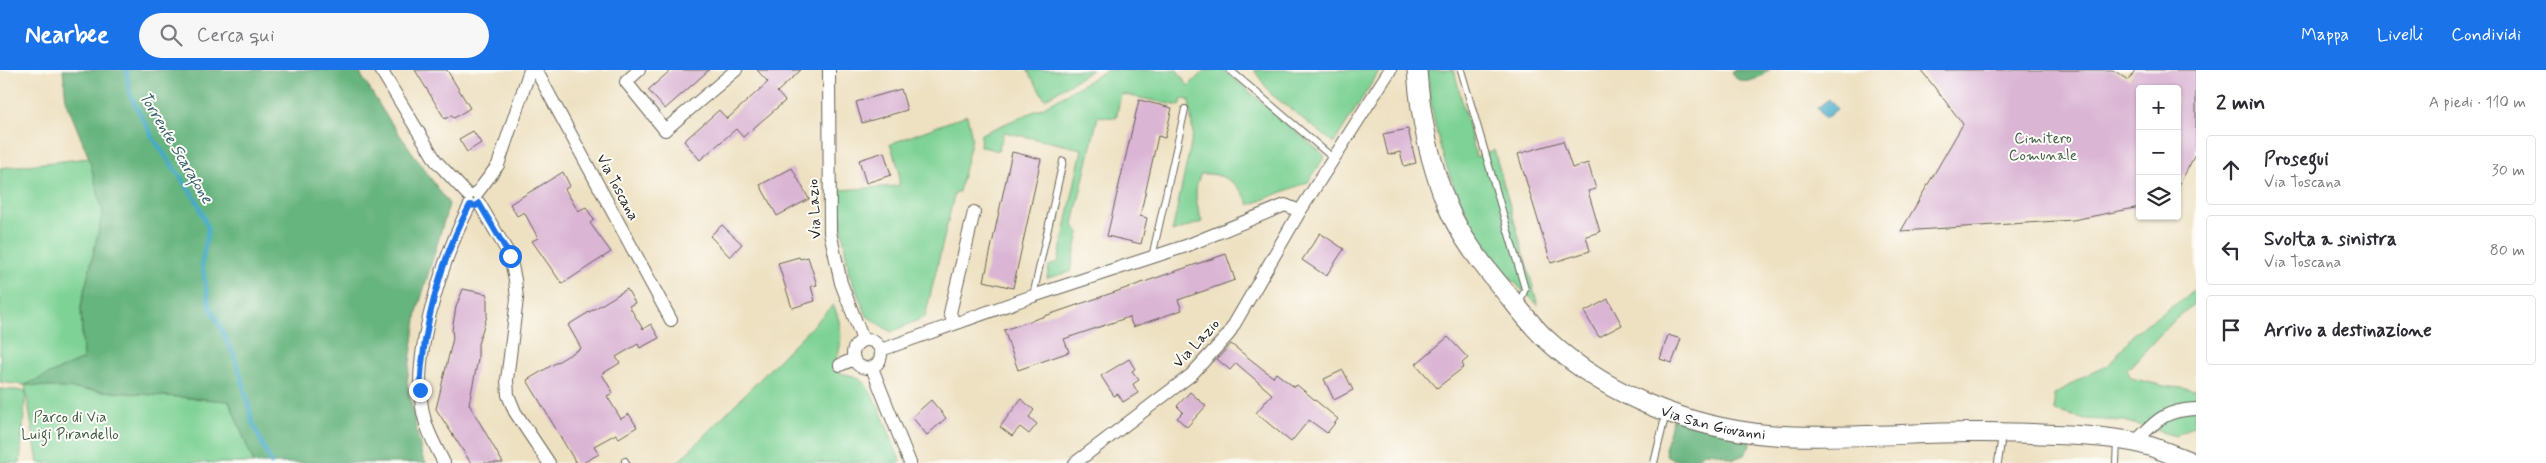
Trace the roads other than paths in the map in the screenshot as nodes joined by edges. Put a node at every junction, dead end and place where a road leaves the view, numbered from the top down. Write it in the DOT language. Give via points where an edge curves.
graph roads {
  1 [pos="380,70"];
  2 [pos="530,70"];
  3 [pos="536,70"];
  4 [pos="639,70"];
  5 [pos="736,70"];
  6 [pos="829,70"];
  7 [pos="1230,70"];
  8 [pos="1390,70"];
  9 [pos="1417,70"];
  10 [pos="1461,70"];
  11 [pos="1185,109"];
  12 [pos="1333,158"];
  13 [pos="1063,161"];
  14 [pos="473,199"];
  15 [pos="1300,211"];
  16 [pos="974,212"];
  17 [pos="1152,257"];
  18 [pos="1033,296"];
  19 [pos="1518,307"];
  20 [pos="671,320"];
  21 [pos="954,323"];
  22 [pos="863,340"];
  23 [pos="881,350"];
  24 [pos="854,358"];
  25 [pos="840,365"];
  26 [pos="872,368"];
  27 [pos="2196,409"];
  28 [pos="1666,412"];
  29 [pos="2003,432"];
  30 [pos="2126,441"];
  31 [pos="444,463"];
  32 [pos="549,463"];
  33 [pos="910,463"];
  34 [pos="1075,463"];
  35 [pos="1654,463"];
  36 [pos="1998,463"];
  37 [pos="2116,463"];
  38 [pos="2194,463"];
  1 -- 14 [label="street" via="436,161"];
  2 -- 14 [label="street" via="498,165"];
  3 -- 20 [label="street, Via Toscana"];
  4 -- 5 [label="street" via="626,82 665,130"];
  6 -- 22 [label="street, Via Lazio" via="830,232 841,283"];
  7 -- 12 [label="lane"];
  8 -- 12 [label="street, Via Lazio"];
  9 -- 19 [label="main road, Via San Giovanni" via="1427,142 1447,206 1472,248"];
  10 -- 19 [label="lane" via="1525,289"];
  11 -- 17 [label="lane"];
  12 -- 15 [label="street, Via Lazio"];
  13 -- 18 [label="lane"];
  14 -- 31 [label="street" via="440,279 421,368 421,406 426,428"];
  14 -- 32 [label="street" via="510,256 515,280 517,299 508,395 515,412"];
  15 -- 17 [label="street" via="1285,205"];
  15 -- 34 [label="street, Via Lazio" via="1228,335 1191,375"];
  16 -- 21 [label="street" via="950,313"];
  17 -- 18 [label="street"];
  18 -- 21 [label="street"];
  19 -- 28 [label="main road, Via San Giovanni" via="1546,339 1584,368 1624,393"];
  21 -- 23 [label="street"];
  22 -- 23 [label="street" via="876,342"];
  22 -- 24 [label="street" via="854,350"];
  23 -- 26 [label="street" via="879,363"];
  24 -- 25 [label="street"];
  24 -- 26 [label="street" via="859,366"];
  26 -- 33 [label="street"];
  27 -- 30 [label="street" via="2177,409"];
  28 -- 29 [label="main road, Via San Giovanni" via="1709,425 1793,436"];
  28 -- 35 [label="lane"];
  29 -- 30 [label="main road, Via San Giovanni"];
  29 -- 36 [label="lane"];
  30 -- 37 [label="lane"];
  30 -- 38 [label="main road, Via San Giovanni"];
}
